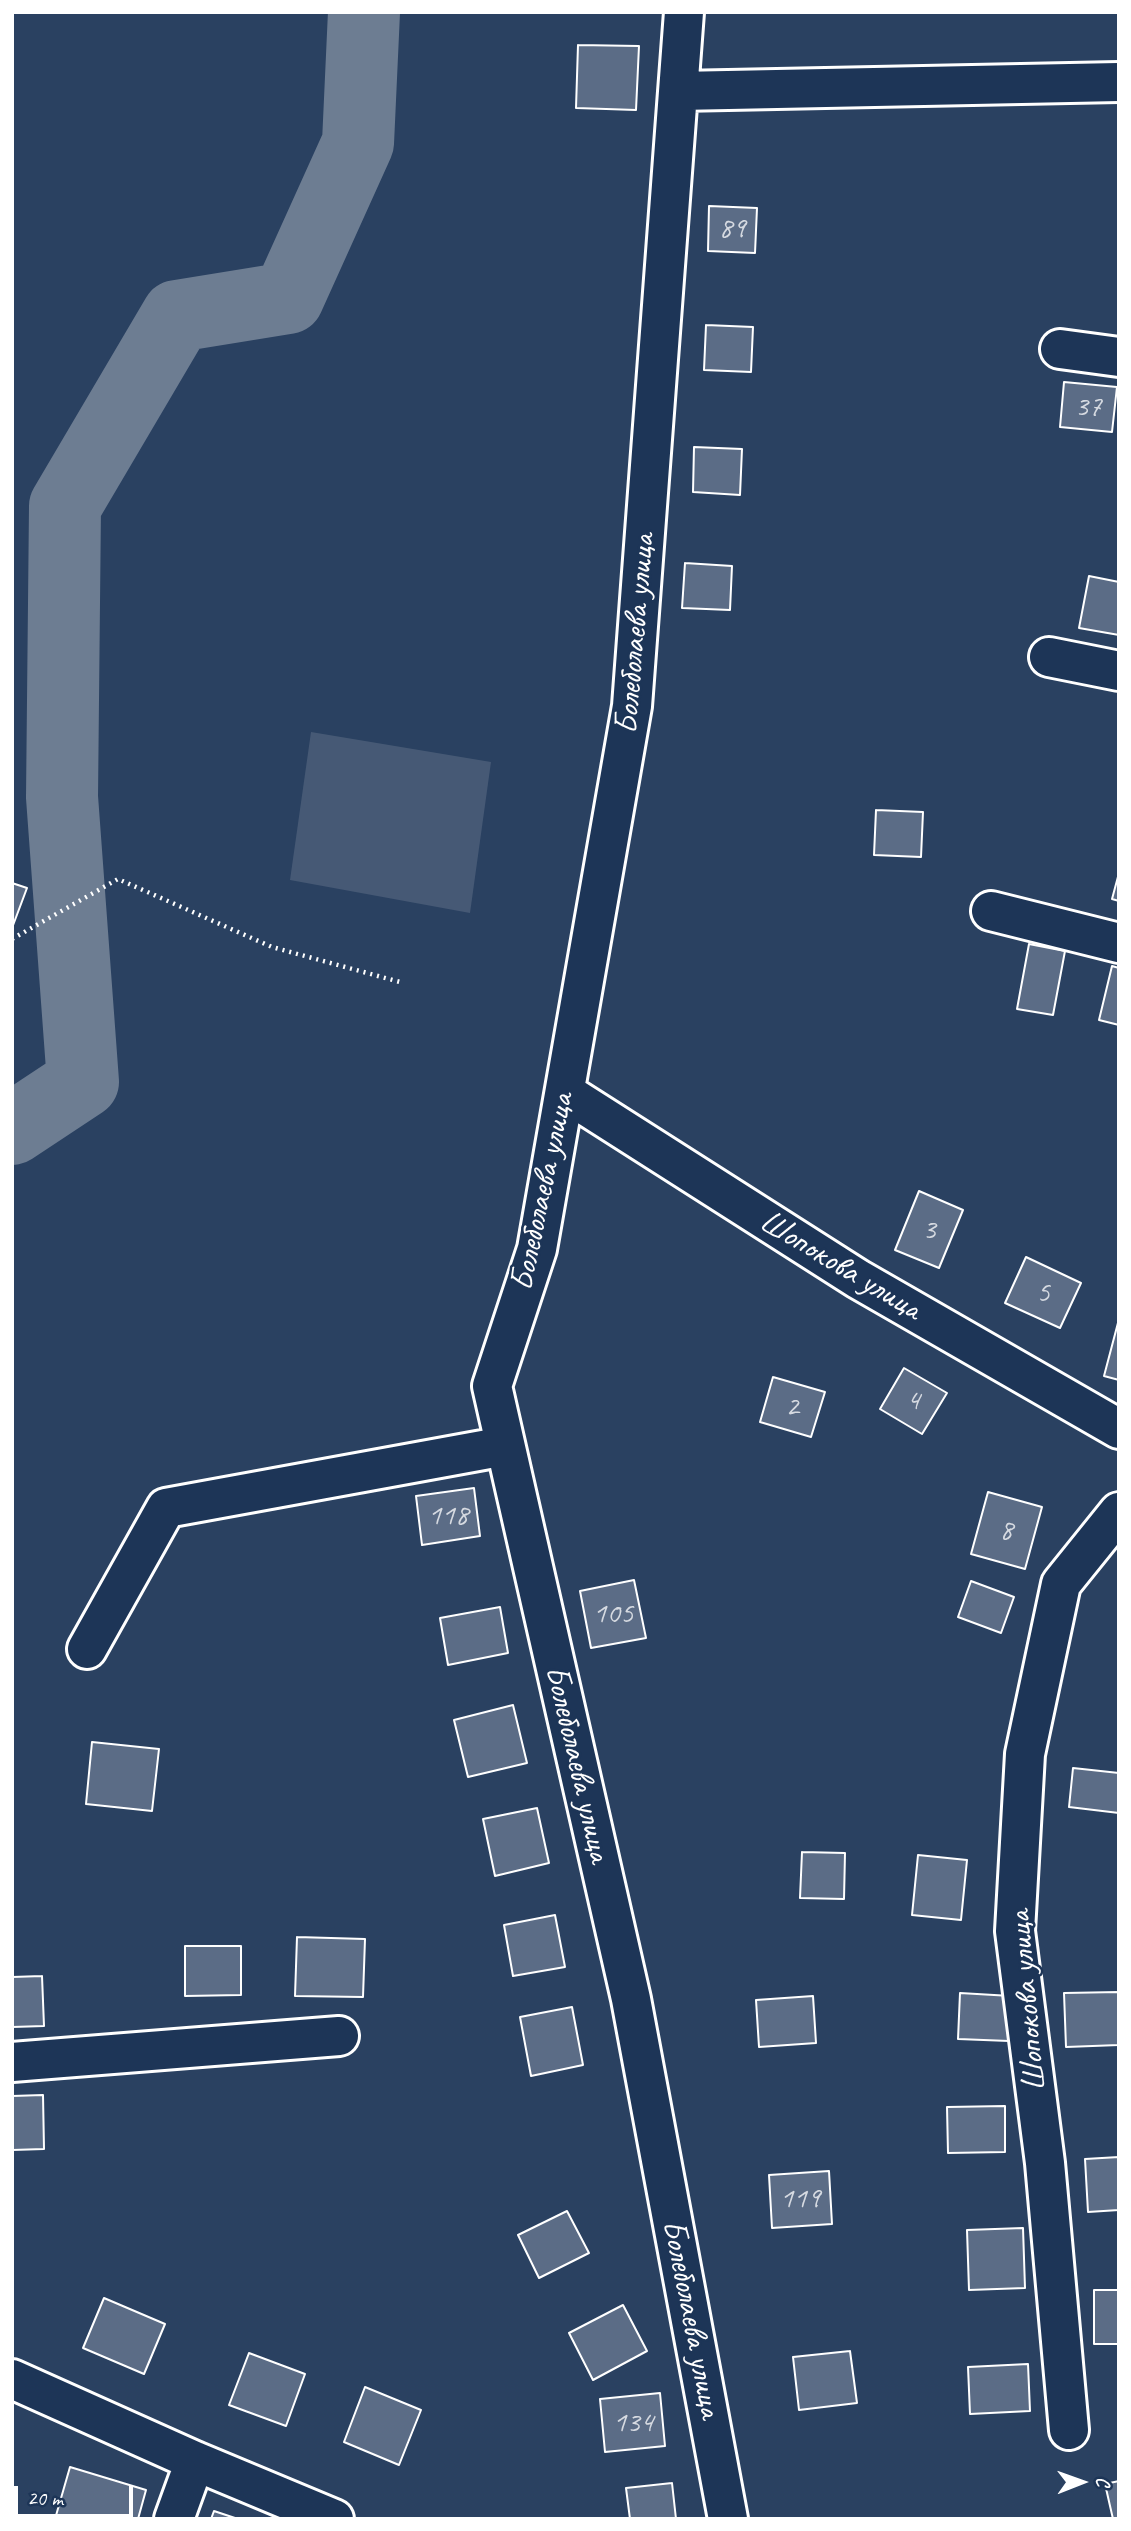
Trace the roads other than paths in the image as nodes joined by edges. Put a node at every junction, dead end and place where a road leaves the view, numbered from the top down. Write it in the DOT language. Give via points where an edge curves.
graph roads {
  1 [pos="684,12"];
  2 [pos="1119,82"];
  3 [pos="679,91"];
  4 [pos="1060,349"];
  5 [pos="1119,357"];
  6 [pos="1049,657"];
  7 [pos="1119,671"];
  8 [pos="991,911"];
  9 [pos="1119,943"];
  10 [pos="566,1093"];
  11 [pos="1119,1429"];
  12 [pos="505,1446"];
  13 [pos="1119,1512"];
  14 [pos="87,1649"];
  15 [pos="339,2036"];
  16 [pos="12,2062"];
  17 [pos="12,2379"];
  18 [pos="1069,2430"];
  19 [pos="195,2461"];
  20 [pos="174,2519"];
  21 [pos="334,2519"];
  22 [pos="729,2519"];
  1 -- 3 [label="street, Болеболаева улица"];
  2 -- 3 [label="street"];
  3 -- 10 [label="street, Болеболаева улица" via="632,706"];
  4 -- 5 [label="street"];
  6 -- 7 [label="street"];
  8 -- 9 [label="street"];
  10 -- 11 [label="street, Шопокова улица" via="858,1279"];
  10 -- 12 [label="street, Болеболаева улица" via="537,1249 492,1386"];
  12 -- 14 [label="street" via="166,1508"];
  12 -- 22 [label="street, Болеболаева улица" via="631,1999"];
  13 -- 18 [label="street, Шопокова улица" via="1061,1584 1023,1781 1016,1931 1045,2163"];
  15 -- 16 [label="street"];
  17 -- 19 [label="street"];
  19 -- 20 [label="street"];
  19 -- 21 [label="street"];
}
